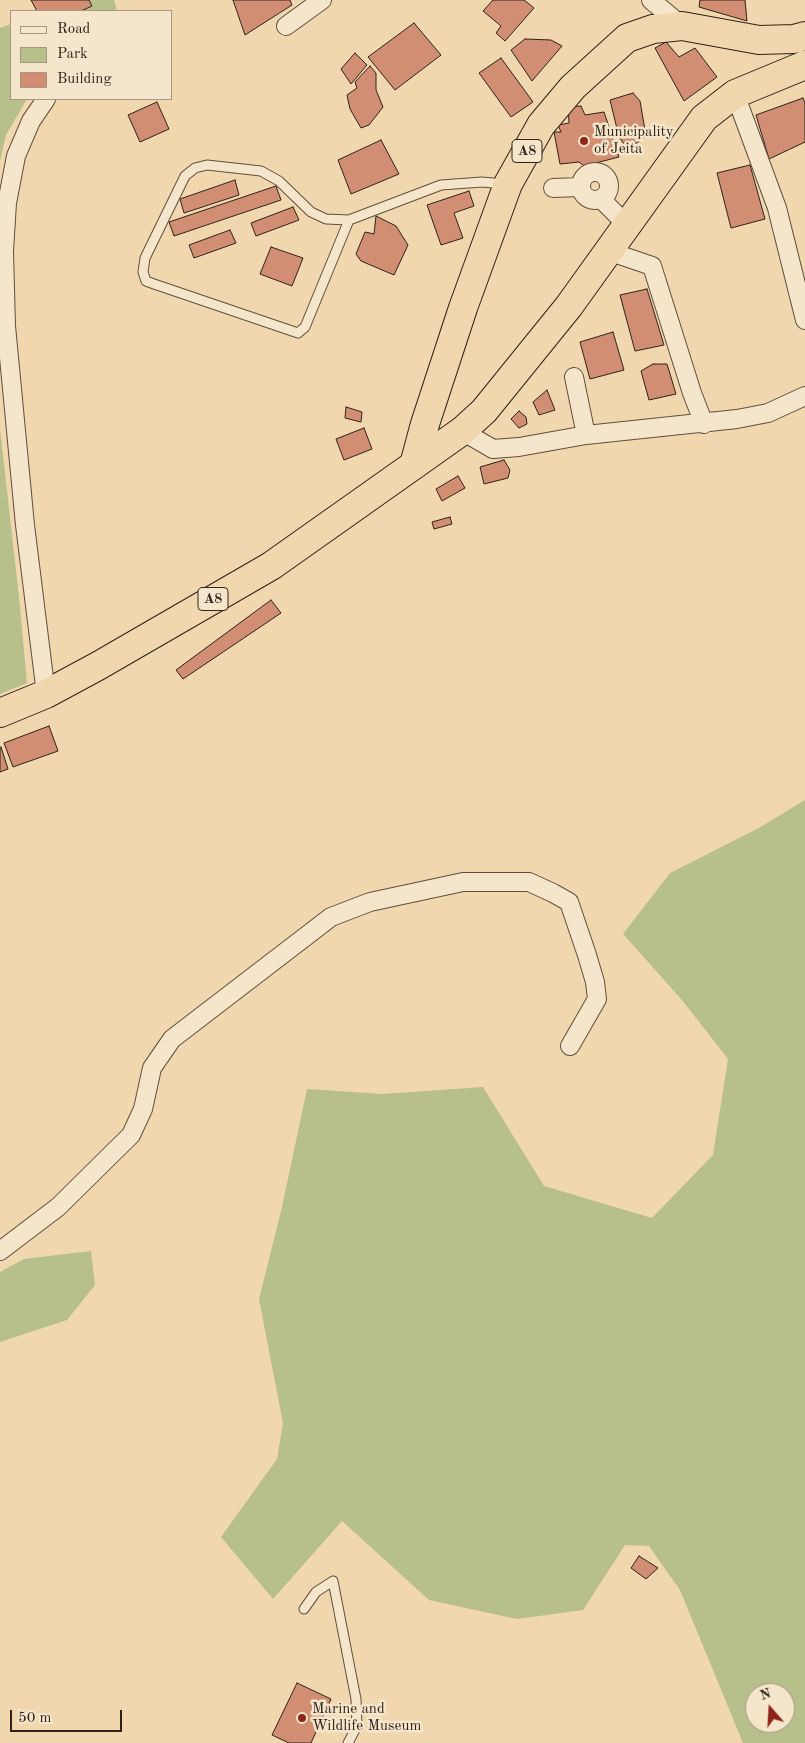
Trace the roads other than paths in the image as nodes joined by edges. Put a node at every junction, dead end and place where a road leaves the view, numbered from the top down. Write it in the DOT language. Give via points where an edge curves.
graph roads {
  1 [pos="322,0"];
  2 [pos="651,0"];
  3 [pos="286,26"];
  4 [pos="682,26"];
  5 [pos="805,36"];
  6 [pos="805,65"];
  7 [pos="735,94"];
  8 [pos="45,100"];
  9 [pos="508,184"];
  10 [pos="580,187"];
  11 [pos="553,188"];
  12 [pos="601,199"];
  13 [pos="349,220"];
  14 [pos="627,225"];
  15 [pos="608,251"];
  16 [pos="805,320"];
  17 [pos="574,377"];
  18 [pos="805,396"];
  19 [pos="432,403"];
  20 [pos="704,424"];
  21 [pos="462,431"];
  22 [pos="586,435"];
  23 [pos="414,465"];
  24 [pos="46,694"];
  25 [pos="0,713"];
  26 [pos="570,1046"];
  27 [pos="0,1251"];
  28 [pos="304,1609"];
  29 [pos="348,1743"];
  1 -- 3 [label="street"];
  2 -- 4 [label="street"];
  4 -- 5 [label="highway, A8" via="759,40"];
  4 -- 9 [label="highway, A8" via="653,28 627,38 598,63 572,87 541,125"];
  6 -- 7 [label="highway, A8"];
  7 -- 14 [label="highway, A8" via="704,118"];
  7 -- 16 [label="street" via="777,208"];
  8 -- 24 [label="street" via="31,121 16,156 7,203 4,251 7,335 25,525"];
  9 -- 13 [label="lane" via="441,185"];
  9 -- 19 [label="highway, A8"];
  10 -- 11 [label="street"];
  10 -- 12 [label="street" via="590,200"];
  10 -- 12 [label="street" via="584,176 599,172 609,185"];
  12 -- 14 [label="street"];
  13 -- 13 [label="lane" via="326,219 311,212 279,181 261,171 207,165 195,168 185,176 145,258 143,272 146,280 154,284 298,333 305,327"];
  14 -- 15 [label="highway, A8"];
  15 -- 20 [label="street" via="652,266"];
  15 -- 21 [label="highway, A8" via="569,306 502,389"];
  17 -- 22 [label="street"];
  18 -- 20 [label="street" via="768,413"];
  19 -- 21 [label="highway" via="446,427"];
  19 -- 23 [label="highway, A8"];
  20 -- 22 [label="street"];
  21 -- 22 [label="street" via="493,449"];
  21 -- 23 [label="highway, A8"];
  23 -- 24 [label="highway, A8" via="271,566"];
  24 -- 25 [label="highway, A8"];
  26 -- 27 [label="street" via="597,999 587,955 568,902 528,882 464,882 370,902 331,917 172,1039 152,1068 143,1109 131,1135 58,1207"];
  28 -- 29 [label="lane" via="316,1592 333,1581 356,1699 357,1726"];
}
